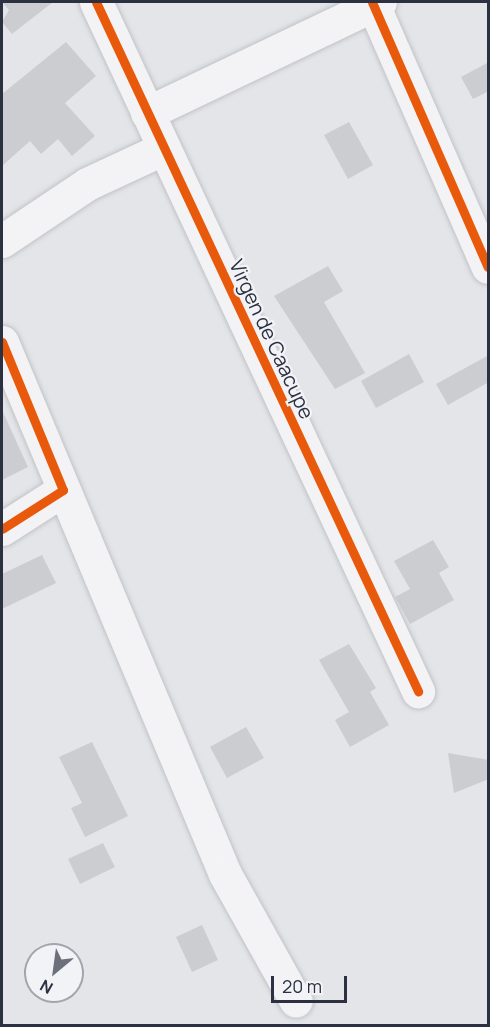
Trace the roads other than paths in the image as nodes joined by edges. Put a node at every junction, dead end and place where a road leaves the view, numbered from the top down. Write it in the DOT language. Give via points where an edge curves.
graph roads {
  1 [pos="96,2"];
  2 [pos="375,2"];
  3 [pos="147,113"];
  4 [pos="162,149"];
  5 [pos="2,241"];
  6 [pos="489,267"];
  7 [pos="2,342"];
  8 [pos="63,490"];
  9 [pos="2,529"];
  10 [pos="418,691"];
  11 [pos="296,1001"];
  1 -- 3 [label="street, Virgen de Caacupe"];
  2 -- 3 [label="street"];
  2 -- 6 [label="street"];
  3 -- 4 [label="street, Virgen de Caacupe"];
  4 -- 5 [label="street" via="87,183"];
  4 -- 10 [label="street, Virgen de Caacupe"];
  7 -- 8 [label="street"];
  8 -- 9 [label="street"];
  8 -- 11 [label="street" via="225,874"];
}
